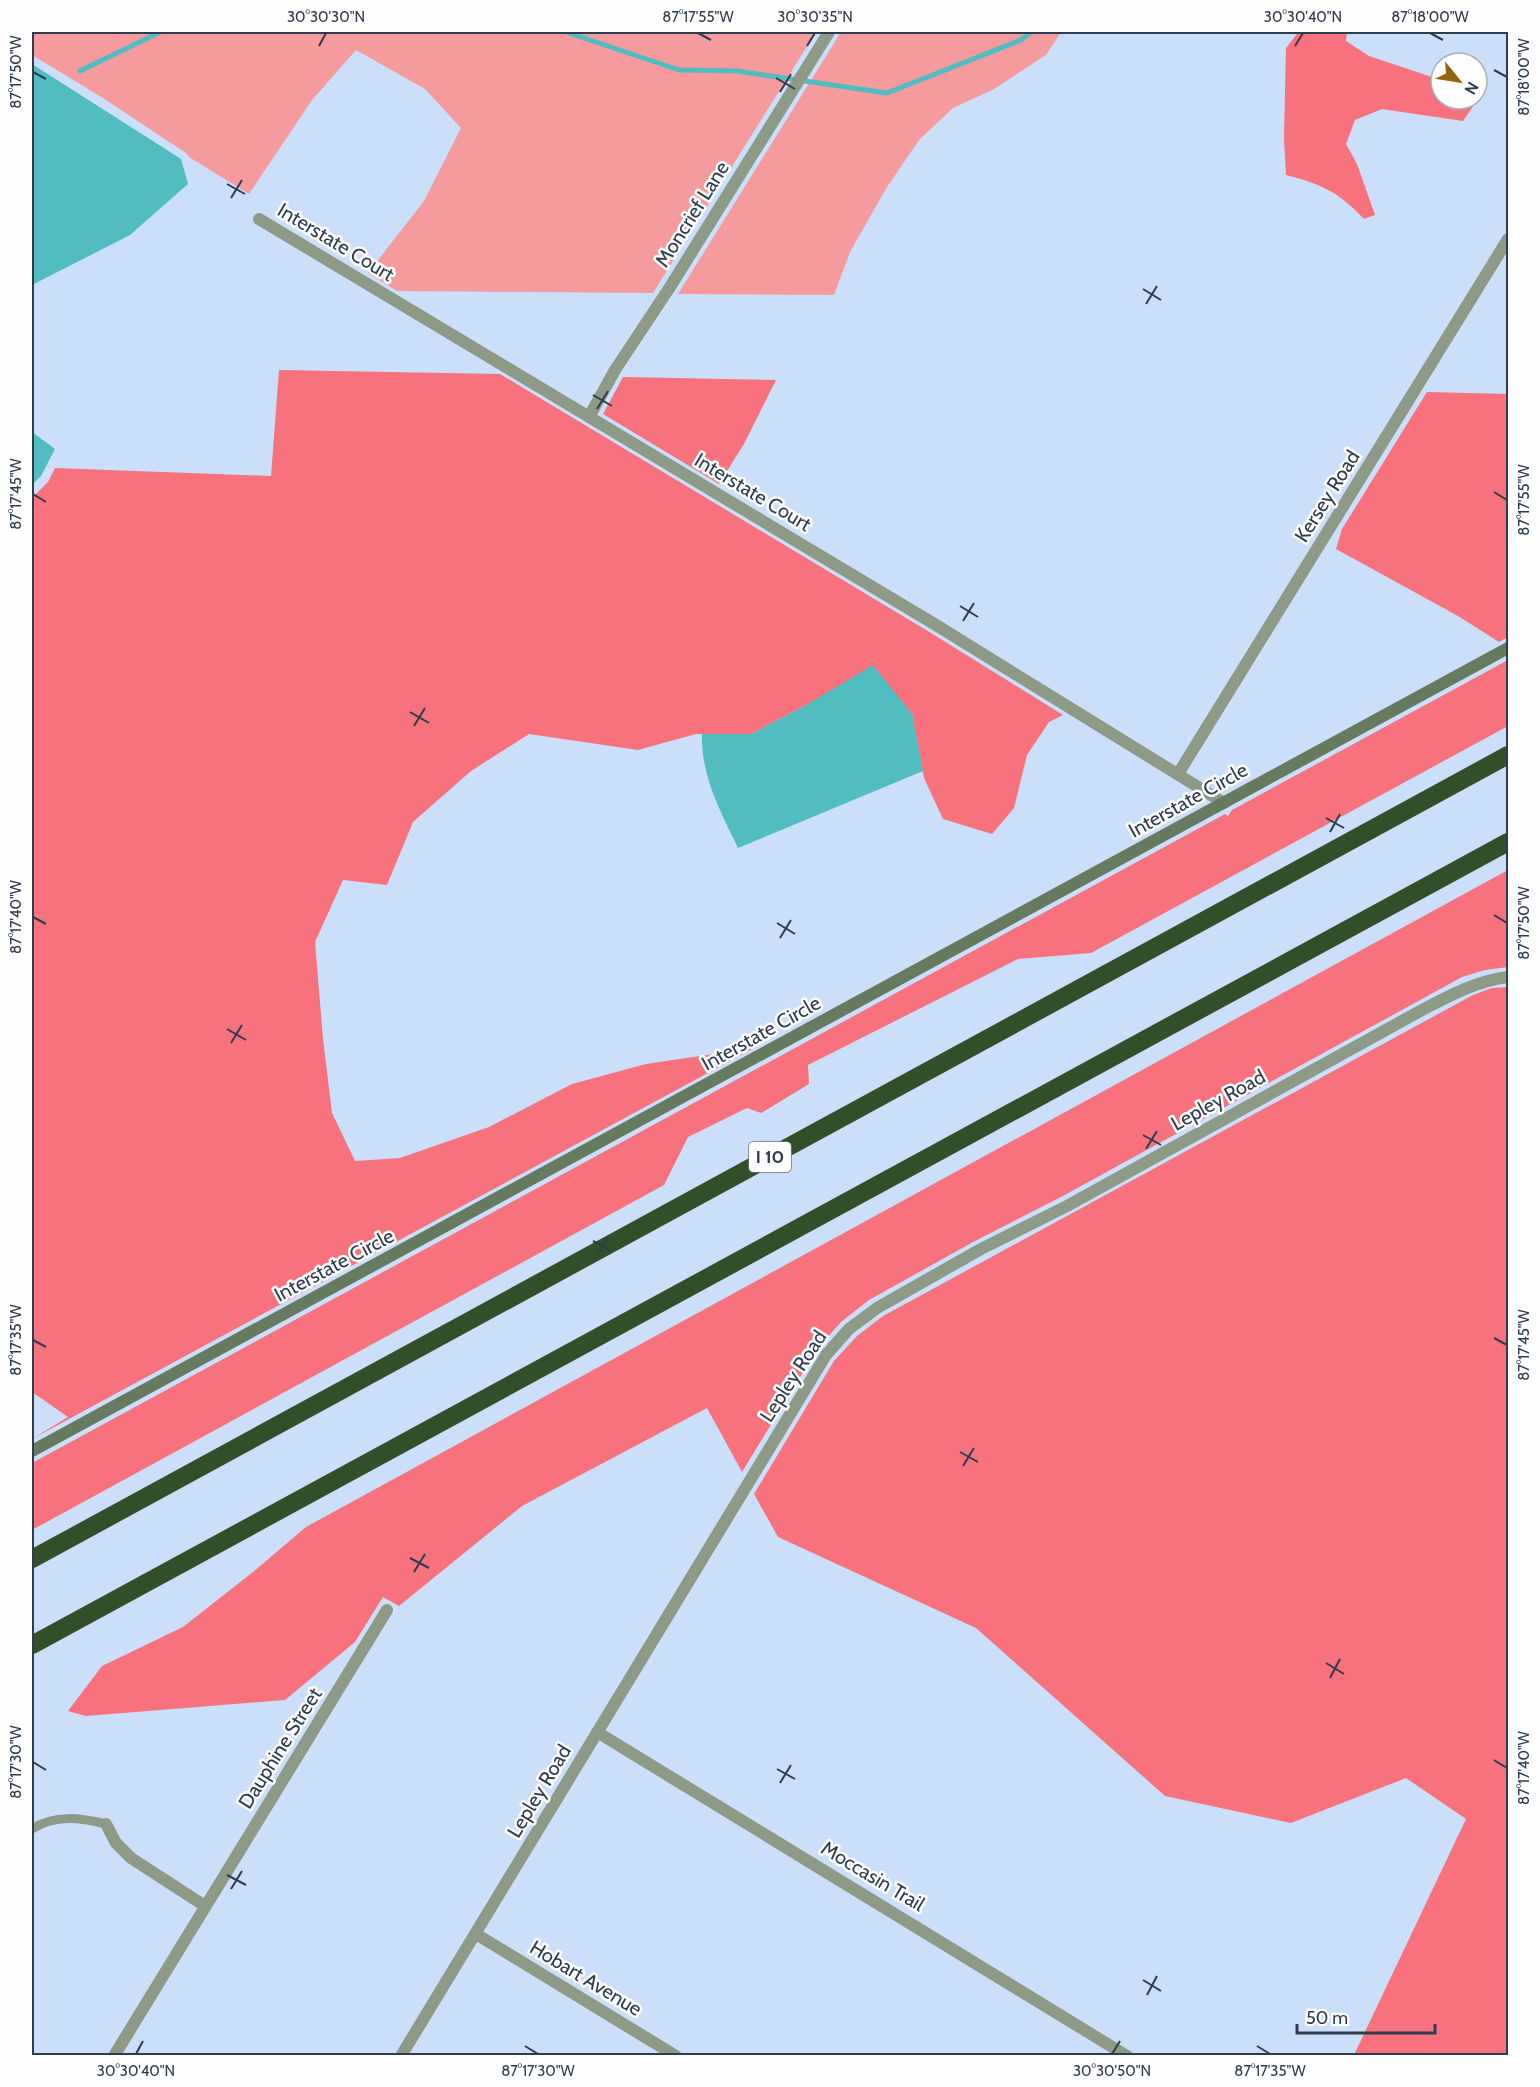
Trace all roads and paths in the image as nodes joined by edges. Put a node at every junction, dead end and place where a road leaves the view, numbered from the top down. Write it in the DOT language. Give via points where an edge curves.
graph roads {
  1 [pos="828,32"];
  2 [pos="259,219"];
  3 [pos="1509,239"];
  4 [pos="589,417"];
  5 [pos="1509,648"];
  6 [pos="1509,755"];
  7 [pos="1178,774"];
  8 [pos="1224,803"];
  9 [pos="1509,842"];
  10 [pos="1509,977"];
  11 [pos="32,1451"];
  12 [pos="32,1559"];
  13 [pos="387,1610"];
  14 [pos="32,1645"];
  15 [pos="597,1732"];
  16 [pos="106,1824"];
  17 [pos="32,1829"];
  18 [pos="206,1906"];
  19 [pos="476,1934"];
  20 [pos="114,2055"];
  21 [pos="401,2055"];
  22 [pos="676,2055"];
  23 [pos="1127,2055"];
  1 -- 4 [label="street, Moncrief Lane"];
  2 -- 4 [label="street, Interstate Court"];
  3 -- 7 [label="street, Kersey Road"];
  4 -- 7 [label="street, Interstate Court"];
  5 -- 8 [label="street, Interstate Circle"];
  6 -- 12 [label="highway, I 10"];
  7 -- 8 [label="street, Interstate Court"];
  8 -- 11 [label="street, Interstate Circle"];
  9 -- 14 [label="highway"];
  10 -- 15 [label="street, Lepley Road" via="1468,986 1422,1010 862,1318 826,1356"];
  13 -- 18 [label="street, Dauphine Street"];
  15 -- 19 [label="street, Lepley Road"];
  15 -- 23 [label="street, Moccasin Trail"];
  16 -- 17 [label="lane" via="79,1818 52,1820"];
  16 -- 18 [label="street" via="116,1843 131,1858"];
  18 -- 20 [label="street, Dauphine Street"];
  19 -- 21 [label="street, Lepley Road"];
  19 -- 22 [label="street, Hobart Avenue"];
}
